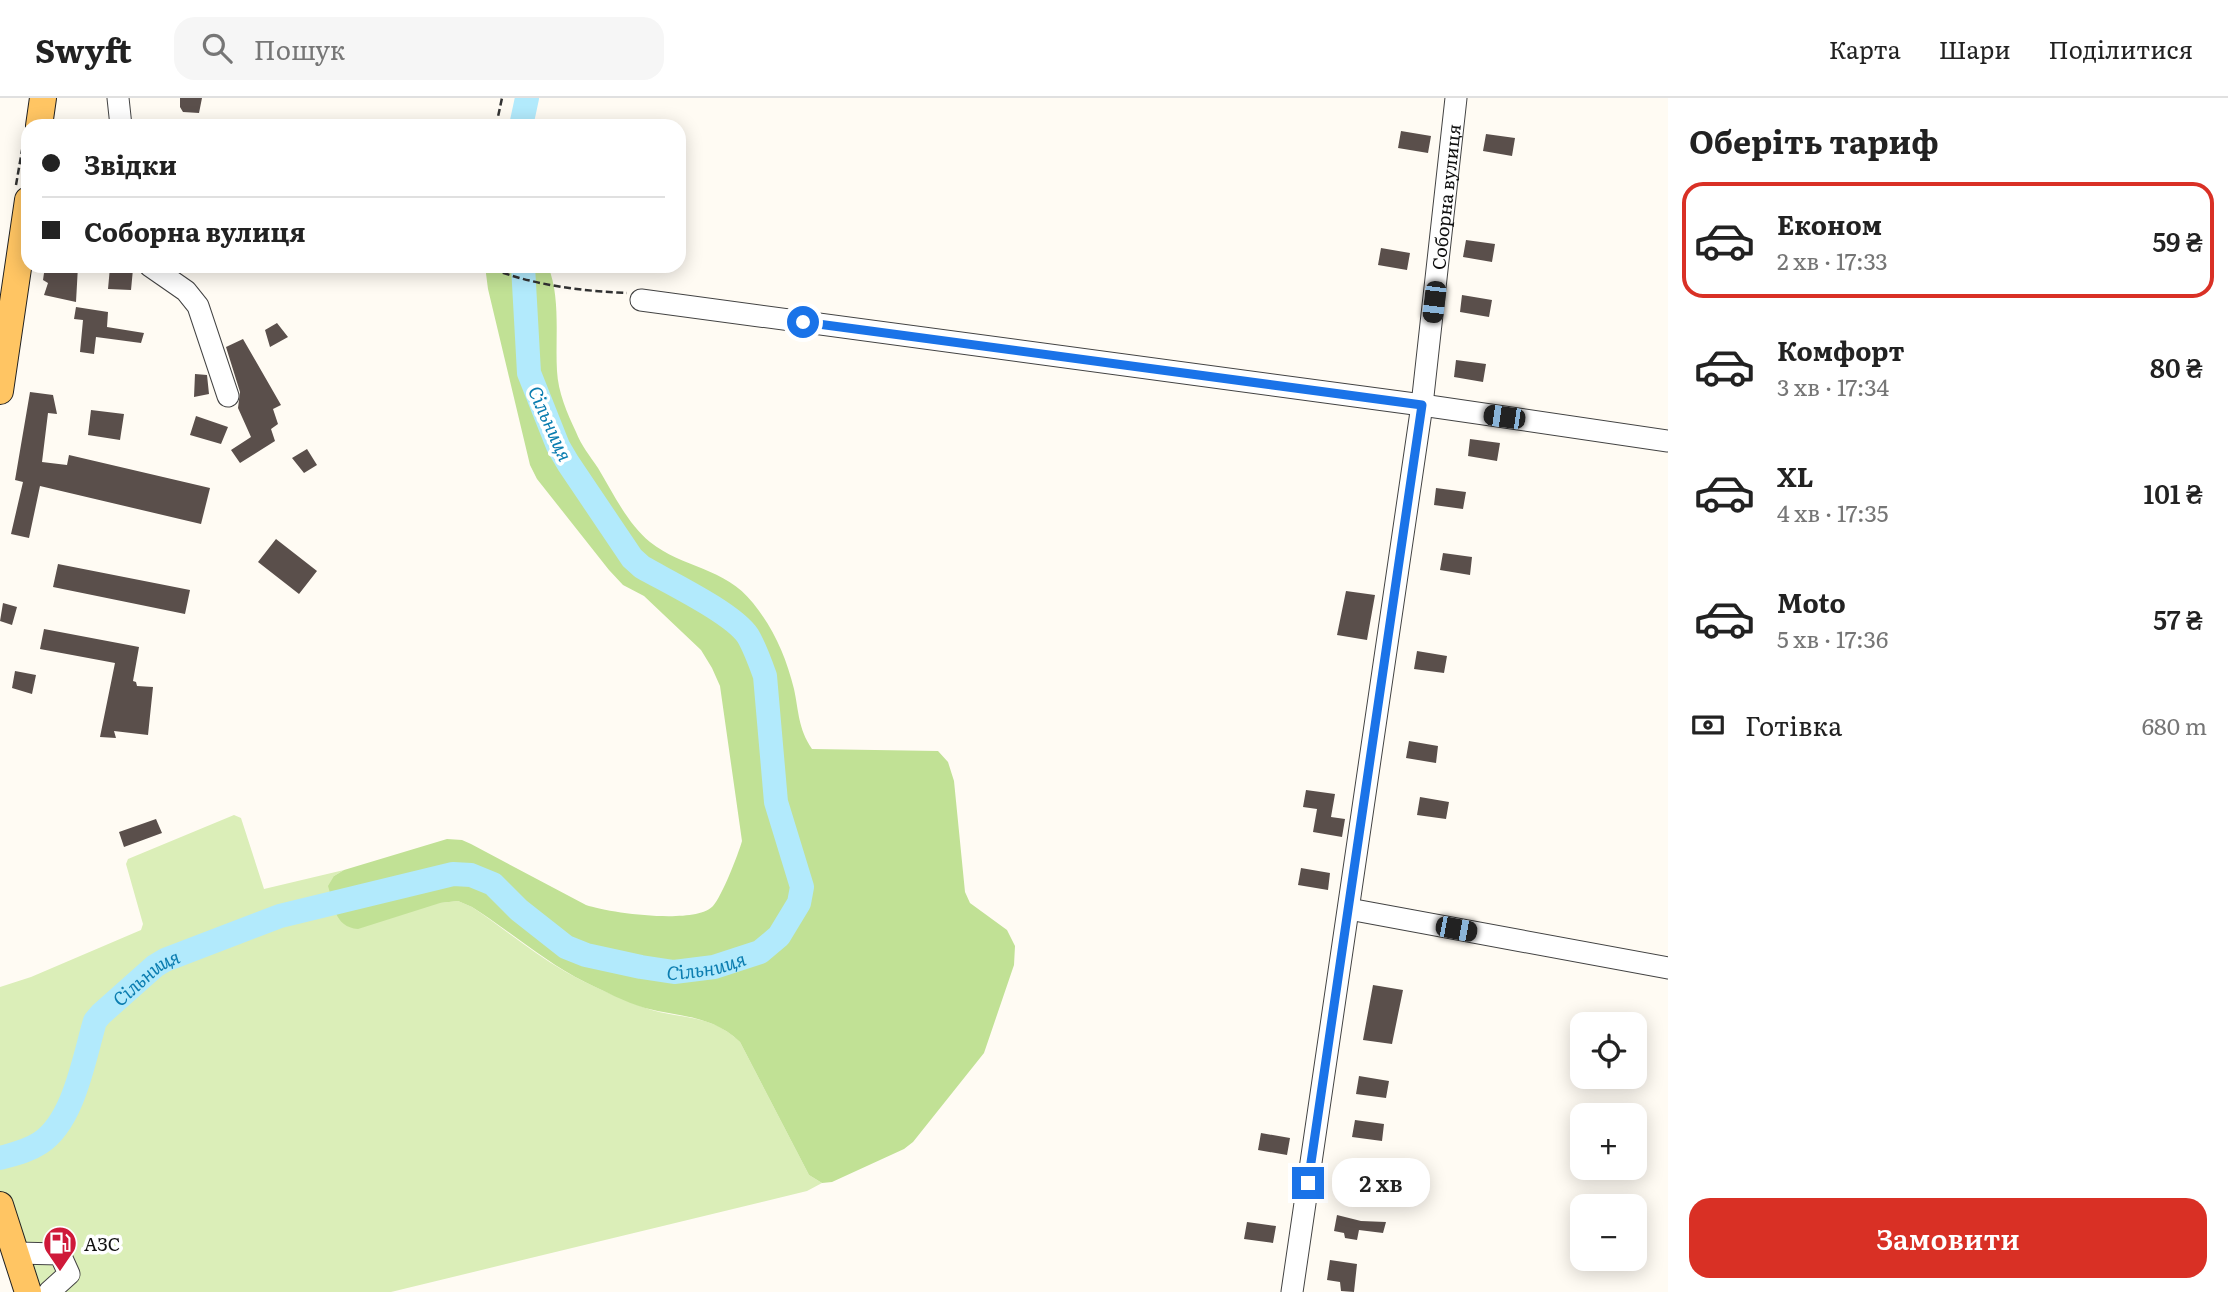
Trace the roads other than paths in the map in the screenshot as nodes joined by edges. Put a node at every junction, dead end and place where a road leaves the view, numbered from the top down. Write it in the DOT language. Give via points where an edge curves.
graph roads {
  1 [pos="43,98"];
  2 [pos="118,98"];
  3 [pos="1457,98"];
  4 [pos="40,119"];
  5 [pos="120,119"];
  6 [pos="21,248"];
  7 [pos="160,273"];
  8 [pos="642,300"];
  9 [pos="0,391"];
  10 [pos="228,396"];
  11 [pos="1422,405"];
  12 [pos="1668,442"];
  13 [pos="1349,909"];
  14 [pos="1668,968"];
  15 [pos="2,1211"];
  16 [pos="15,1253"];
  17 [pos="28,1292"];
  18 [pos="49,1292"];
  19 [pos="1292,1292"];
  1 -- 4 [label="main road"];
  2 -- 5 [label="street"];
  3 -- 11 [label="street, Соборна вулиця"];
  6 -- 9 [label="main road"];
  7 -- 10 [label="street" via="198,306"];
  8 -- 11 [label="street"];
  11 -- 12 [label="street"];
  11 -- 13 [label="street, Соборна вулиця"];
  13 -- 14 [label="street"];
  13 -- 19 [label="street, Соборна вулиця"];
  15 -- 16 [label="main road"];
  16 -- 17 [label="main road"];
  16 -- 18 [label="street" via="60,1254 69,1274"];
}
